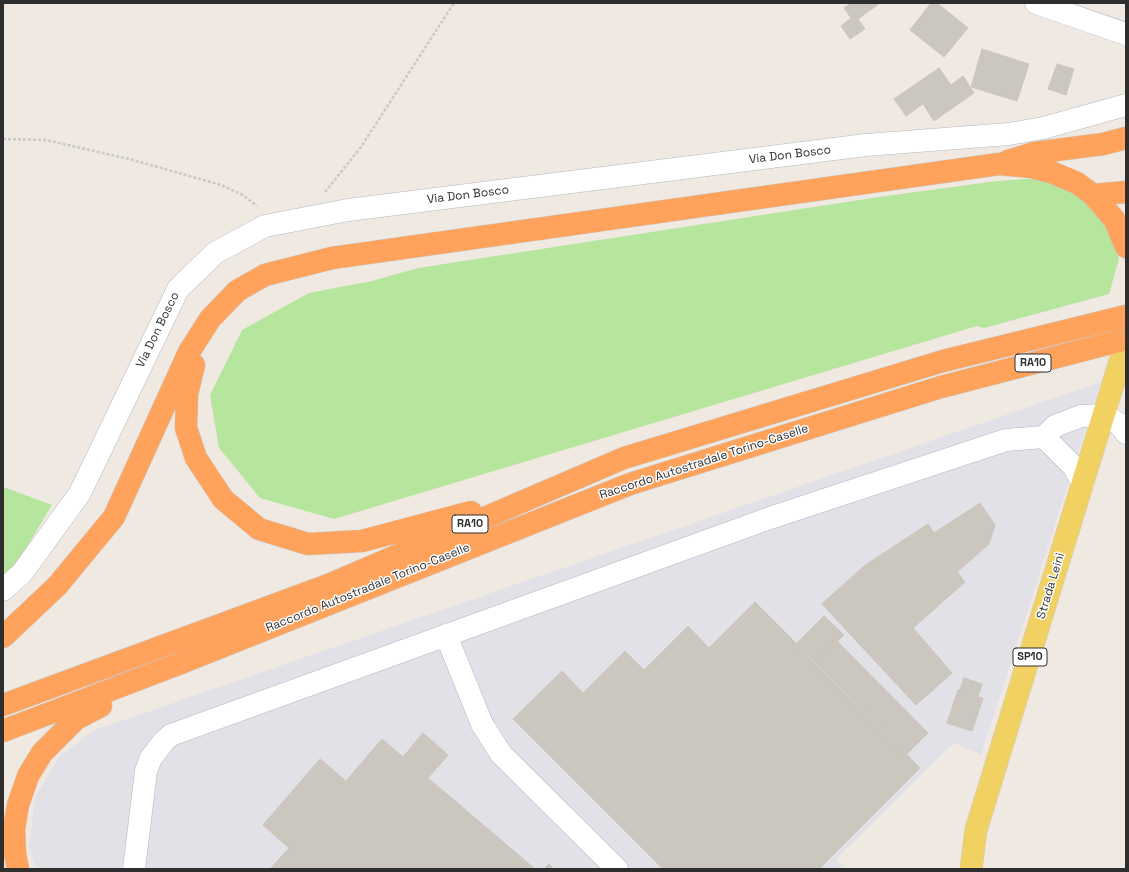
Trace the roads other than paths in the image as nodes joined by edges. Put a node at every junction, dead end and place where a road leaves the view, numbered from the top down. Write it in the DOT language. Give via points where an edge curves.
graph roads {
  1 [pos="1036,3"];
  2 [pos="1126,34"];
  3 [pos="1126,105"];
  4 [pos="1126,138"];
  5 [pos="1103,144"];
  6 [pos="1126,153"];
  7 [pos="999,164"];
  8 [pos="1126,192"];
  9 [pos="1093,195"];
  10 [pos="1126,247"];
  11 [pos="238,291"];
  12 [pos="1126,316"];
  13 [pos="1126,340"];
  14 [pos="1104,415"];
  15 [pos="1126,433"];
  16 [pos="1044,437"];
  17 [pos="1083,484"];
  18 [pos="548,491"];
  19 [pos="3,590"];
  20 [pos="446,635"];
  21 [pos="3,637"];
  22 [pos="181,663"];
  23 [pos="3,705"];
  24 [pos="3,731"];
  25 [pos="976,830"];
  26 [pos="18,869"];
  27 [pos="134,869"];
  28 [pos="618,869"];
  29 [pos="956,869"];
  30 [pos="971,869"];
  1 -- 2 [label="street"];
  3 -- 19 [label="street, Via Don Bosco" via="1043,128 1009,134 866,145 348,210 265,226 215,253 178,289 80,493 22,573"];
  4 -- 5 [label="highway"];
  5 -- 6 [label="highway"];
  5 -- 7 [label="highway" via="1034,153"];
  7 -- 9 [label="highway" via="1051,172 1077,183"];
  7 -- 11 [label="highway" via="332,258 265,275"];
  8 -- 9 [label="highway"];
  9 -- 10 [label="highway" via="1114,219"];
  11 -- 18 [label="highway" via="205,339 193,367 187,394 186,428 196,458 223,499 259,529 308,544 362,541"];
  11 -- 21 [label="highway" via="210,319 190,352 114,517 57,586"];
  12 -- 18 [label="highway, Raccordo Autostradale Torino-Caselle / RA10" via="943,361 624,458"];
  13 -- 14 [label="main road, Strada Leinì / SP10"];
  13 -- 22 [label="highway, Raccordo Autostradale Torino-Caselle / RA10" via="941,387 630,484"];
  14 -- 15 [label="street" via="1119,424"];
  14 -- 16 [label="street" via="1081,416 1055,426"];
  14 -- 17 [label="main road, Strada Leinì / SP10"];
  16 -- 17 [label="street" via="1074,467"];
  16 -- 20 [label="street" via="1006,440 985,446 770,518"];
  17 -- 25 [label="main road, Strada Leinì / SP10"];
  18 -- 23 [label="highway, Raccordo Autostradale Torino-Caselle / RA10" via="328,585"];
  20 -- 27 [label="street" via="171,735 151,758 146,771"];
  20 -- 28 [label="street" via="482,724 501,754"];
  22 -- 24 [label="highway, Raccordo Autostradale Torino-Caselle / RA10"];
  22 -- 26 [label="highway" via="76,719 42,753 28,776 18,805 14,829"];
  25 -- 29 [label="main road, Strada Leinì / SP10"];
  25 -- 30 [label="main road, Strada Leinì / SP10"];
}
